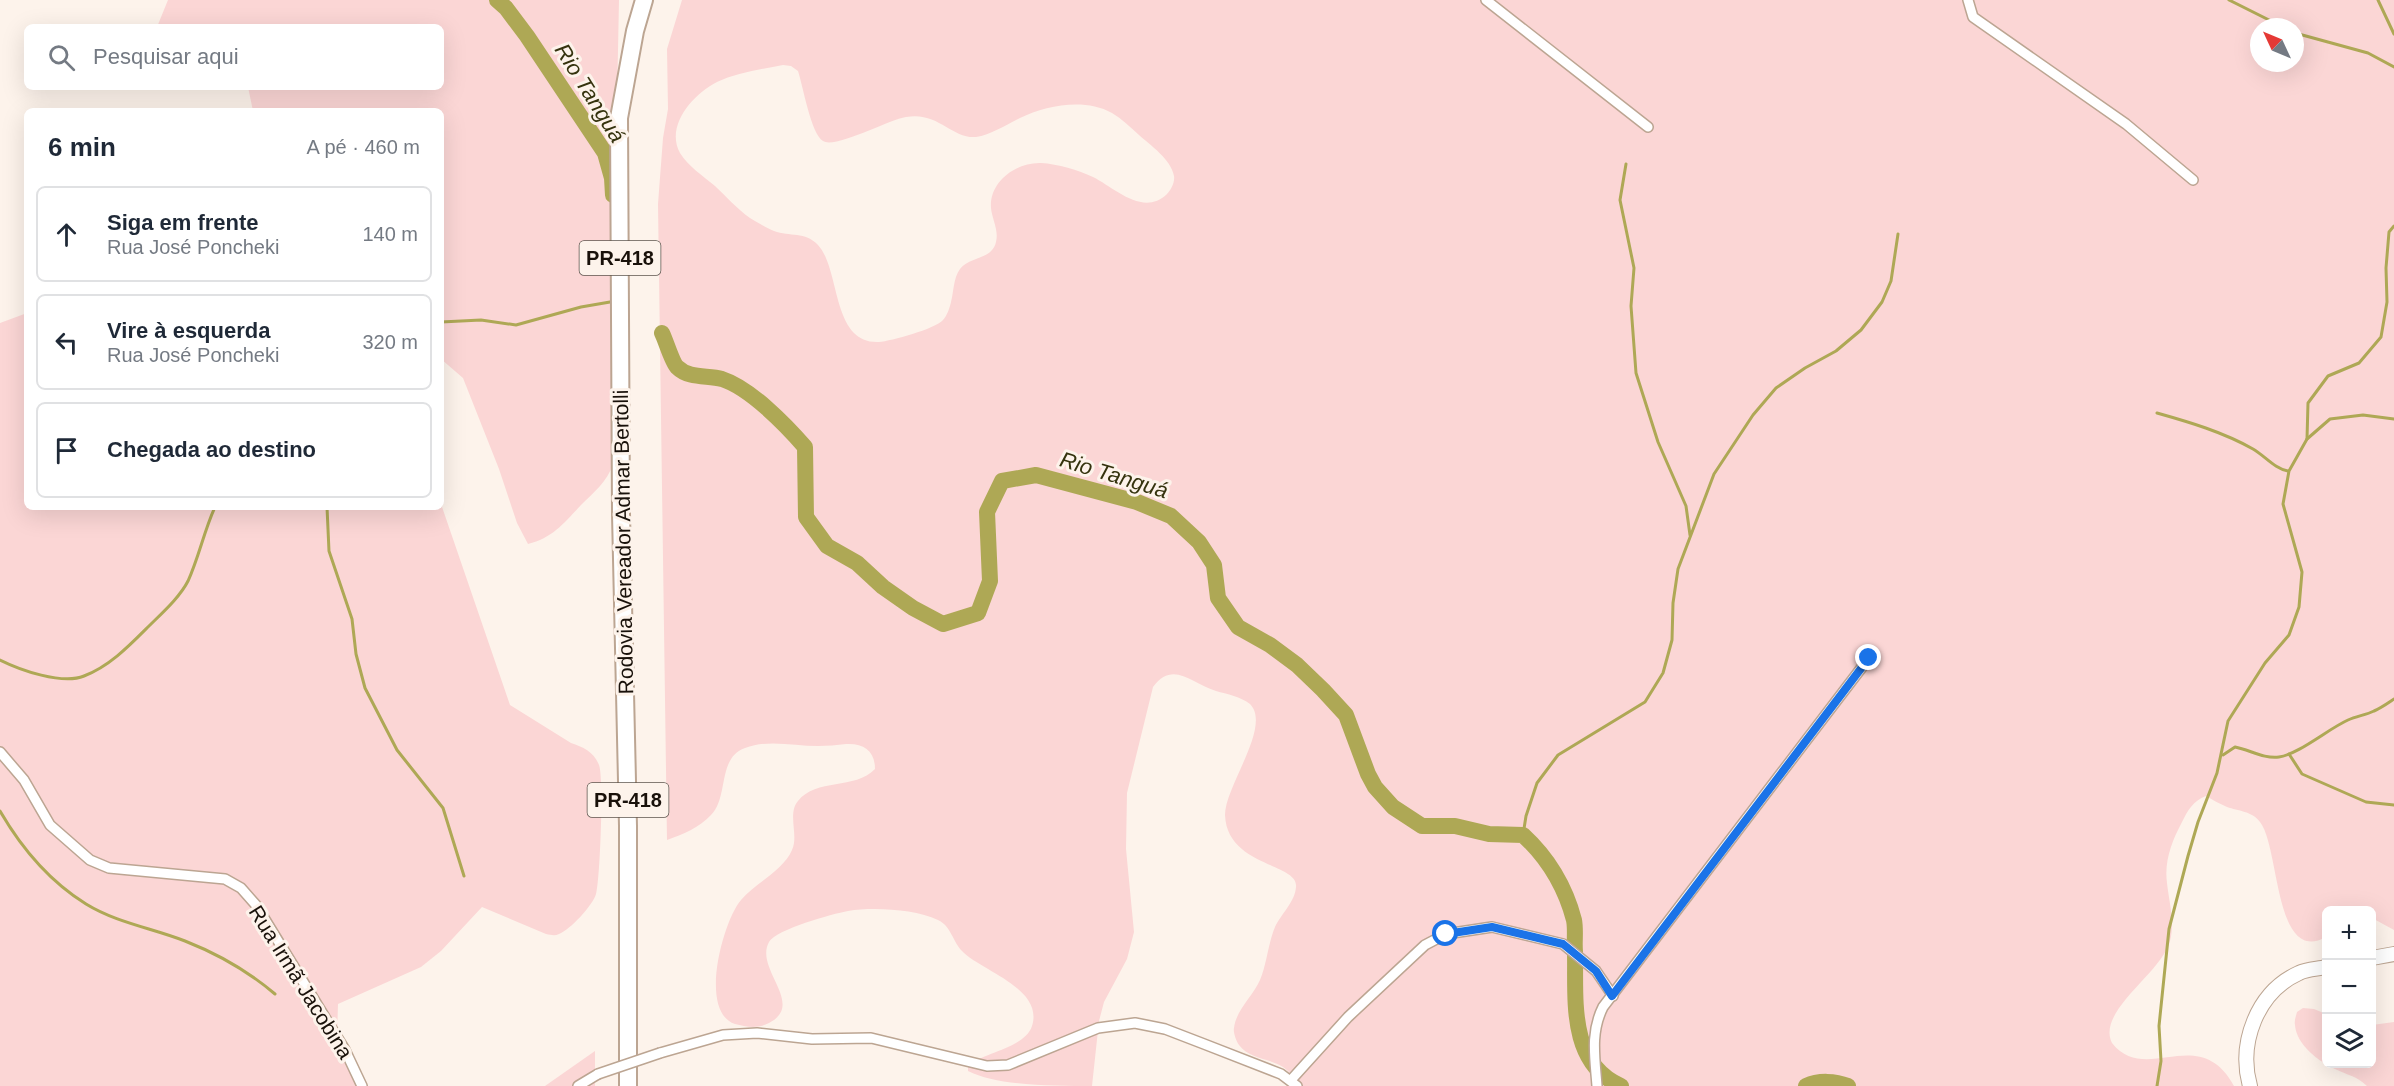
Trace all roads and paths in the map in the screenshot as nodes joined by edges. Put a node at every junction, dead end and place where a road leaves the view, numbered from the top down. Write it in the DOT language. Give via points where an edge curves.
graph roads {
  1 [pos="644,0"];
  2 [pos="1486,0"];
  3 [pos="1968,0"];
  4 [pos="1648,127"];
  5 [pos="2193,180"];
  6 [pos="1869,658"];
  7 [pos="0,752"];
  8 [pos="2394,954"];
  9 [pos="2376,957"];
  10 [pos="2322,968"];
  11 [pos="1612,996"];
  12 [pos="1294,1083"];
  13 [pos="362,1086"];
  14 [pos="578,1086"];
  15 [pos="628,1086"];
  16 [pos="1598,1086"];
  17 [pos="2250,1086"];
  1 -- 15 [label="highway, Rodovia Vereador Admar Bertolli / PR-418" via="619,118"];
  2 -- 4 [label="street"];
  3 -- 5 [label="street" via="1973,16 2126,124"];
  6 -- 11 [label="street"];
  7 -- 13 [label="street, Rua Irmã Jacobina" via="24,780 50,825 90,860 109,868 225,879 241,888 345,1050"];
  8 -- 9 [label="street"];
  10 -- 17 [label="street" via="2301,972 2286,981 2262,1004 2254,1020 2246,1057"];
  11 -- 12 [label="street" via="1596,971 1563,944 1492,927 1446,934 1425,945 1348,1017"];
  11 -- 16 [label="street" via="1595,1023"];
  12 -- 14 [label="street, bridge" via="1281,1074 1165,1029 1135,1023 1098,1028 1008,1065 987,1066 871,1038 723,1035 598,1074"];
}
